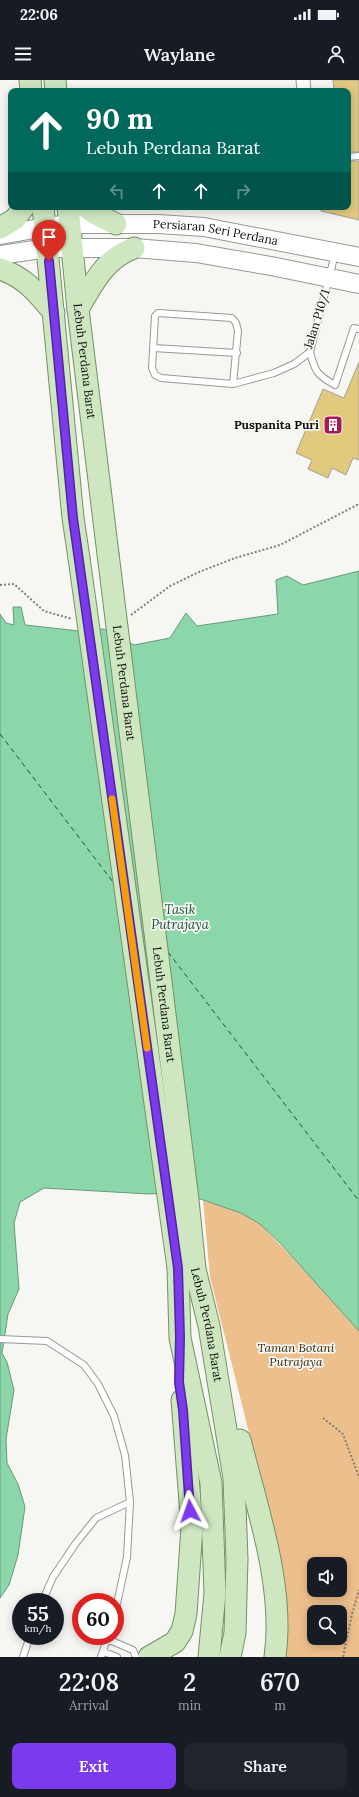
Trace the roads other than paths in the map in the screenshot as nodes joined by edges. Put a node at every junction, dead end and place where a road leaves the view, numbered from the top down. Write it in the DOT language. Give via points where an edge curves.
graph roads {
  1 [pos="22,210"];
  2 [pos="90,210"];
  3 [pos="69,216"];
  4 [pos="44,217"];
  5 [pos="116,224"];
  6 [pos="0,228"];
  7 [pos="0,236"];
  8 [pos="48,248"];
  9 [pos="73,248"];
  10 [pos="134,248"];
  11 [pos="335,252"];
  12 [pos="0,255"];
  13 [pos="359,257"];
  14 [pos="0,269"];
  15 [pos="330,277"];
  16 [pos="359,284"];
  17 [pos="78,309"];
  18 [pos="54,313"];
  19 [pos="359,330"];
  20 [pos="153,348"];
  21 [pos="310,352"];
  22 [pos="237,353"];
  23 [pos="233,384"];
  24 [pos="186,1268"];
  25 [pos="209,1326"];
  26 [pos="180,1338"];
  27 [pos="0,1339"];
  28 [pos="130,1502"];
  29 [pos="46,1593"];
  30 [pos="119,1593"];
  31 [pos="27,1645"];
  32 [pos="123,1645"];
  33 [pos="102,1654"];
  34 [pos="23,1657"];
  35 [pos="117,1657"];
  36 [pos="136,1657"];
  37 [pos="149,1657"];
  38 [pos="209,1657"];
  39 [pos="230,1657"];
  40 [pos="275,1657"];
  1 -- 6 [label="main road" via="14,219"];
  2 -- 5 [label="main road"];
  3 -- 4 [label="street, Persiaran Seri Perdana"];
  3 -- 5 [label="street, Persiaran Seri Perdana"];
  3 -- 9 [label="main road, Lebuh Perdana Barat"];
  4 -- 7 [label="street, Persiaran Seri Perdana"];
  4 -- 8 [label="main road, Lebuh Perdana Barat"];
  5 -- 11 [label="street, Persiaran Seri Perdana" via="204,227"];
  8 -- 9 [label="street, Persiaran Seri Perdana"];
  8 -- 12 [label="street, Persiaran Seri Perdana"];
  8 -- 18 [label="main road, Lebuh Perdana Barat"];
  9 -- 10 [label="street, Persiaran Seri Perdana"];
  9 -- 17 [label="main road, Lebuh Perdana Barat"];
  10 -- 15 [label="street, Persiaran Seri Perdana" via="196,253"];
  10 -- 17 [label="main road" via="122,253 105,267"];
  11 -- 13 [label="street, Persiaran Seri Perdana"];
  11 -- 15 [label="lane, Jalan P10/1"];
  14 -- 18 [label="main road" via="22,279 36,290"];
  15 -- 16 [label="street, Persiaran Seri Perdana"];
  15 -- 21 [label="lane, Jalan P10/1"];
  17 -- 24 [label="main road, Lebuh Perdana Barat, bridge" via="186,1184"];
  18 -- 24 [label="main road, Lebuh Perdana Barat, bridge" via="73,518"];
  19 -- 21 [label="lane" via="354,328 335,385 315,370"];
  20 -- 22 [label="lane"];
  20 -- 22 [label="lane, Jalan P10/1" via="155,316 158,313 232,318 238,331"];
  20 -- 23 [label="lane, Jalan P10/1" via="152,368 155,375 161,378"];
  21 -- 23 [label="lane, Jalan P10/1" via="294,364 274,373"];
  22 -- 23 [label="lane"];
  24 -- 25 [label="main road, Lebuh Perdana Barat"];
  24 -- 26 [label="main road, Lebuh Perdana Barat"];
  25 -- 39 [label="main road, Lebuh Perdana Barat" via="234,1478 237,1559 235,1633"];
  25 -- 40 [label="main road" via="225,1377 265,1541 276,1599 278,1636"];
  26 -- 37 [label="main road" via="179,1382 192,1527 186,1614 182,1631 175,1642"];
  26 -- 38 [label="main road, Lebuh Perdana Barat" via="211,1483 215,1593"];
  27 -- 28 [label="lane" via="47,1341 84,1366 98,1384 114,1416 125,1455"];
  28 -- 29 [label="lane" via="96,1518 53,1577"];
  28 -- 30 [label="lane" via="127,1557"];
  31 -- 34 [label="lane"];
  32 -- 36 [label="lane" via="133,1650"];
  33 -- 35 [label="lane"];
}
